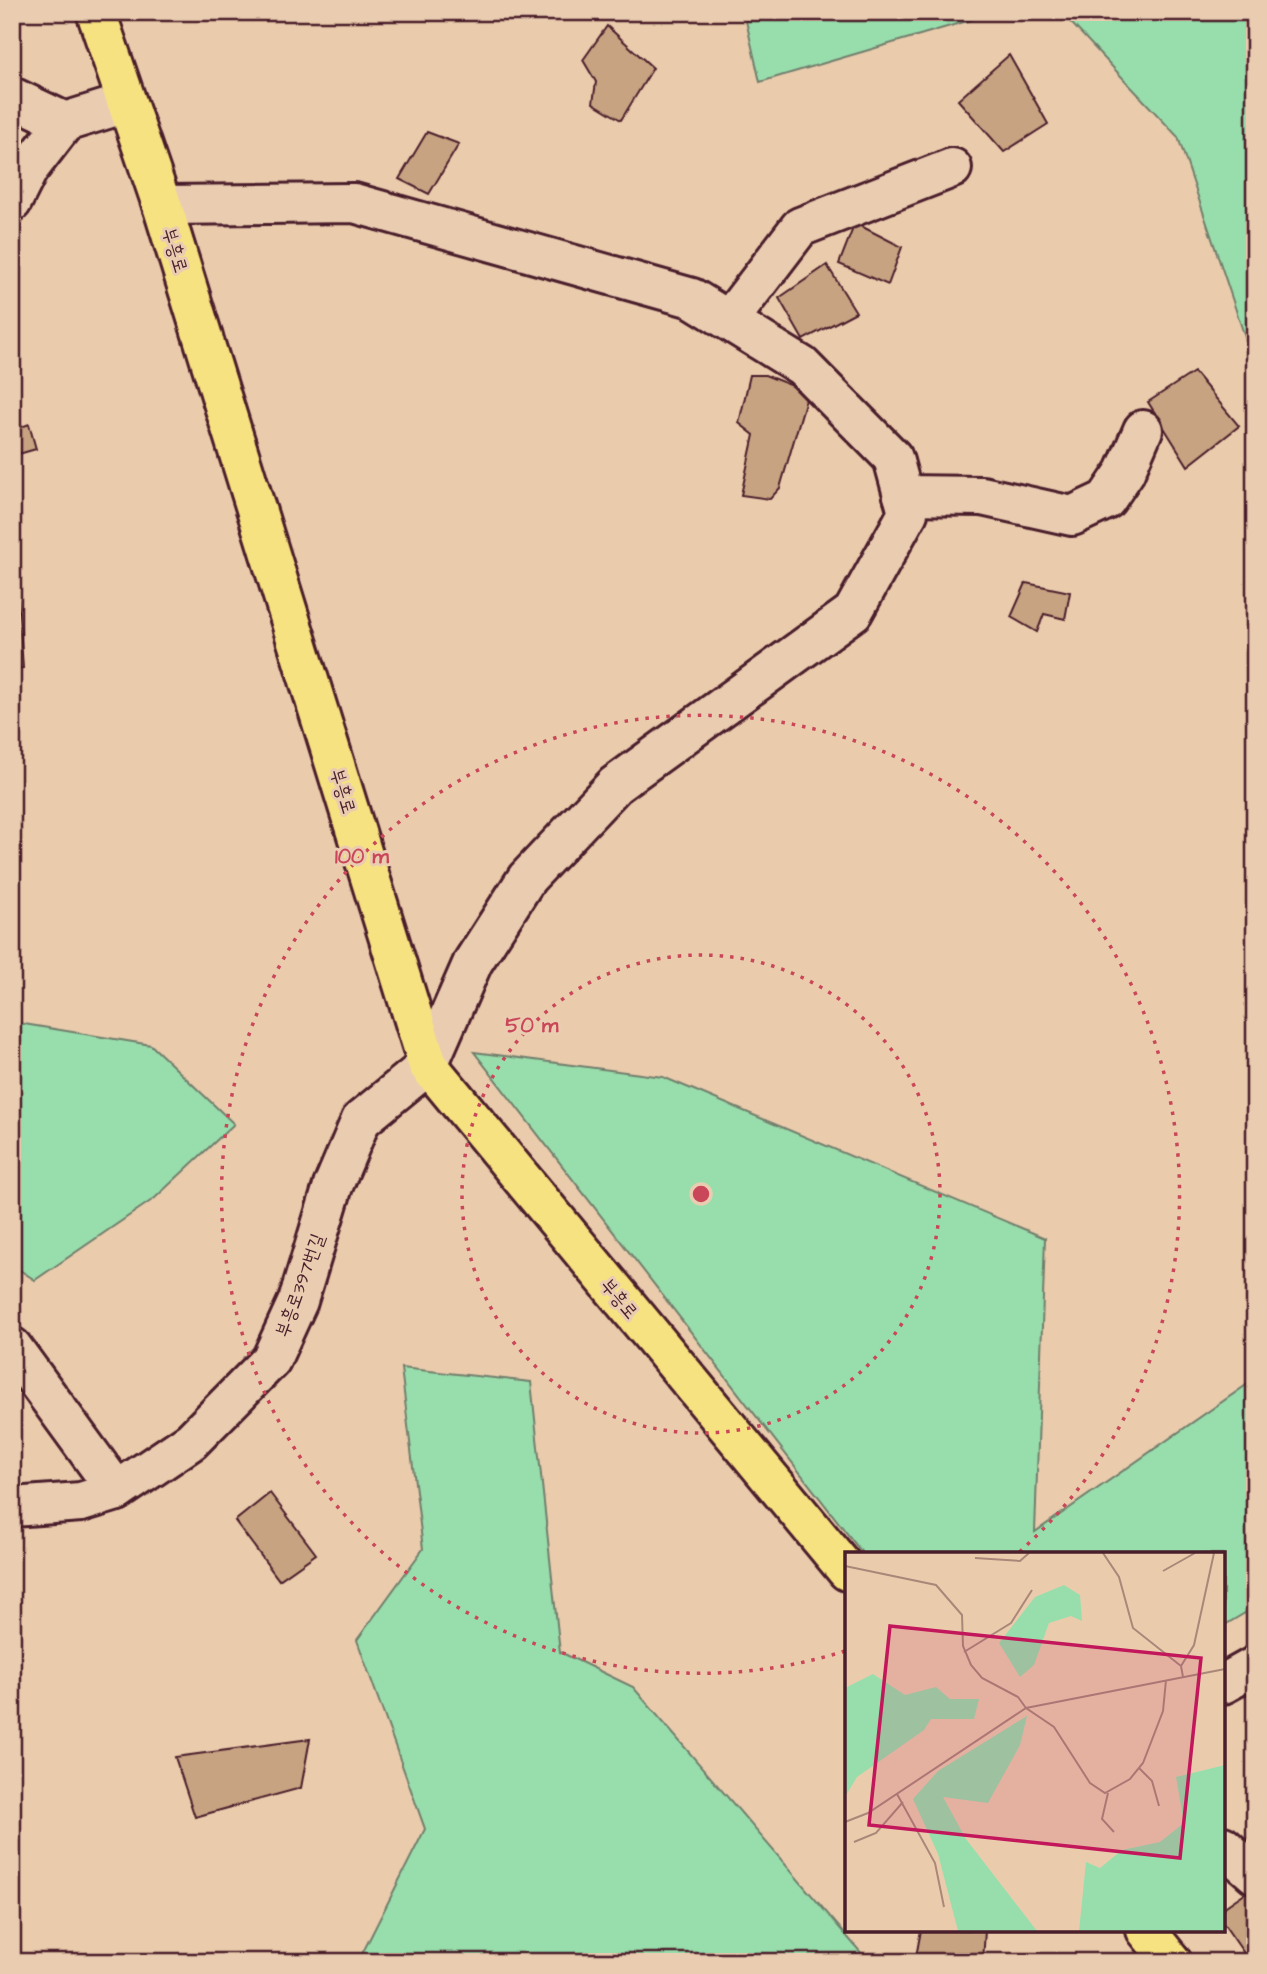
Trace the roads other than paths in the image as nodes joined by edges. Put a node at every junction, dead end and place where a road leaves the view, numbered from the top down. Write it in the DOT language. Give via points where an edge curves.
graph roads {
  1 [pos="96,12"];
  2 [pos="12,97"];
  3 [pos="126,103"];
  4 [pos="65,122"];
  5 [pos="952,168"];
  6 [pos="12,202"];
  7 [pos="162,205"];
  8 [pos="729,320"];
  9 [pos="1143,430"];
  10 [pos="903,495"];
  11 [pos="428,1065"];
  12 [pos="12,1347"];
  13 [pos="117,1491"];
  14 [pos="12,1507"];
  15 [pos="845,1569"];
  16 [pos="1255,1665"];
  17 [pos="1225,1683"];
  18 [pos="1225,1848"];
  19 [pos="1255,1874"];
  20 [pos="1148,1932"];
  21 [pos="1172,1962"];
  1 -- 3 [label="main road, 부흥로"];
  2 -- 4 [label="street"];
  3 -- 4 [label="street"];
  3 -- 7 [label="main road, 부흥로"];
  4 -- 6 [label="street" via="28,170"];
  5 -- 8 [label="street" via="800,227"];
  7 -- 8 [label="street" via="354,203 692,298"];
  7 -- 11 [label="main road, 부흥로"];
  8 -- 10 [label="street" via="802,366 894,458"];
  9 -- 10 [label="street" via="1125,472 1106,500 1072,516 982,496"];
  10 -- 11 [label="street" via="908,513 853,612 615,785 527,878 473,962"];
  11 -- 13 [label="street, 부흥로397번길" via="361,1120 333,1186 298,1301 271,1360 191,1441"];
  11 -- 15 [label="main road, 부흥로"];
  12 -- 13 [label="street"];
  13 -- 14 [label="street, 부흥로397번길" via="81,1502"];
  16 -- 17 [label="street"];
  18 -- 19 [label="street"];
  20 -- 21 [label="main road"];
}
